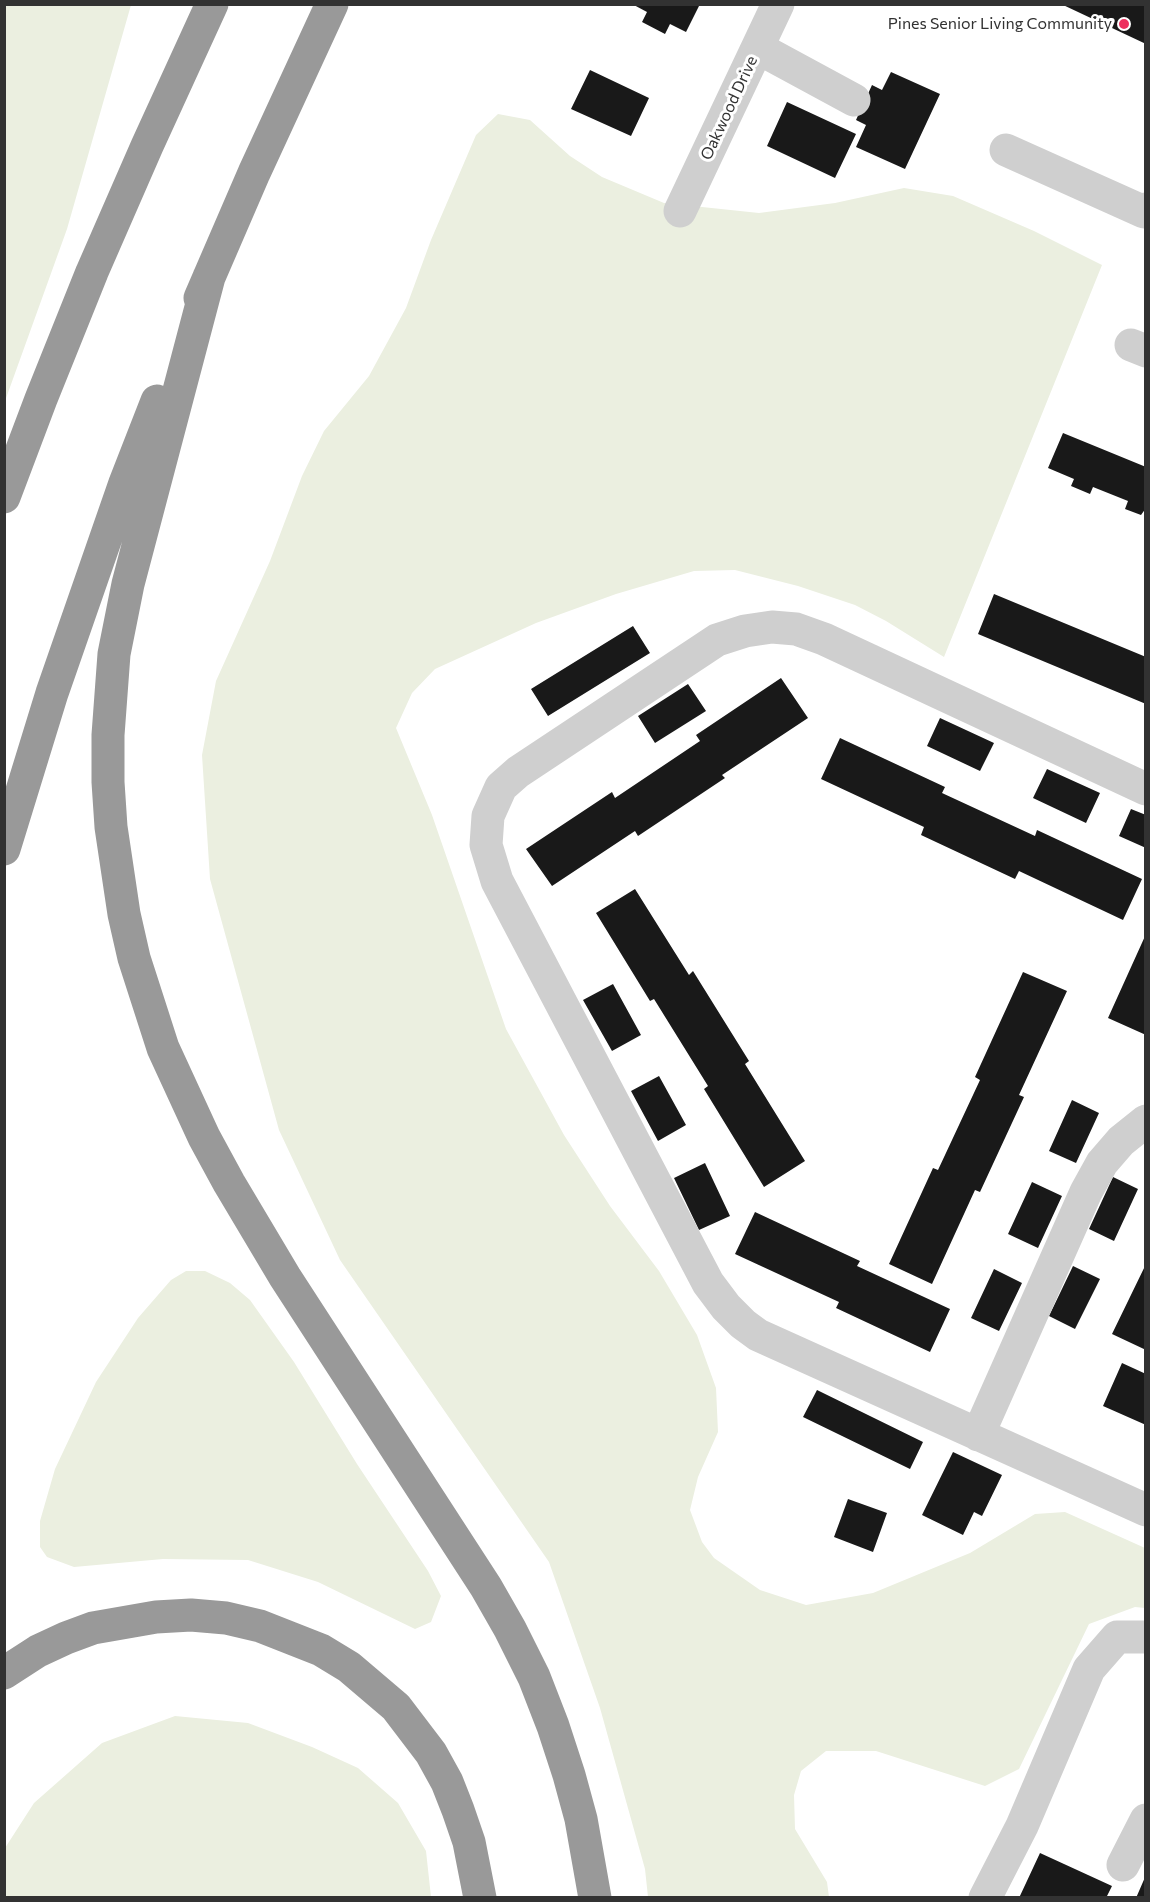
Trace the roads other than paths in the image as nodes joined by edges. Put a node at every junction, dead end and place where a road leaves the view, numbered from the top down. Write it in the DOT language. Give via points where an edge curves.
graph roads {
  1 [pos="212,4"];
  2 [pos="332,4"];
  3 [pos="778,4"];
  4 [pos="758,48"];
  5 [pos="855,100"];
  6 [pos="1006,150"];
  7 [pos="1146,209"];
  8 [pos="680,211"];
  9 [pos="209,277"];
  10 [pos="4,497"];
  11 [pos="1146,789"];
  12 [pos="4,849"];
  13 [pos="1146,1121"];
  14 [pos="978,1435"];
  15 [pos="1146,1510"];
  16 [pos="1146,1637"];
  17 [pos="4,1673"];
  18 [pos="1146,1820"];
  19 [pos="1123,1865"];
  20 [pos="480,1898"];
  21 [pos="595,1898"];
  22 [pos="985,1898"];
  1 -- 10 [label="highway" via="92,272"];
  2 -- 9 [label="highway"];
  3 -- 4 [label="street, Oakwood Drive"];
  4 -- 5 [label="street"];
  4 -- 8 [label="street, Oakwood Drive"];
  6 -- 7 [label="street" via="1144,212"];
  9 -- 12 [label="highway" via="95,567"];
  9 -- 21 [label="highway" via="128,584 114,654 108,782 126,925 163,1048 204,1137 285,1277 486,1587 530,1668 569,1775"];
  11 -- 14 [label="street" via="824,639 796,629 771,627 717,640 518,772 501,787 488,816 486,845 497,881 708,1283 726,1307 758,1335"];
  13 -- 14 [label="street" via="1108,1156 1086,1192"];
  14 -- 15 [label="street"];
  16 -- 22 [label="street" via="1117,1637 1089,1669 1022,1826"];
  17 -- 20 [label="highway" via="66,1638 156,1617 191,1615 238,1621 271,1629 321,1650 389,1700 431,1753 458,1810"];
  18 -- 19 [label="street"];
}
